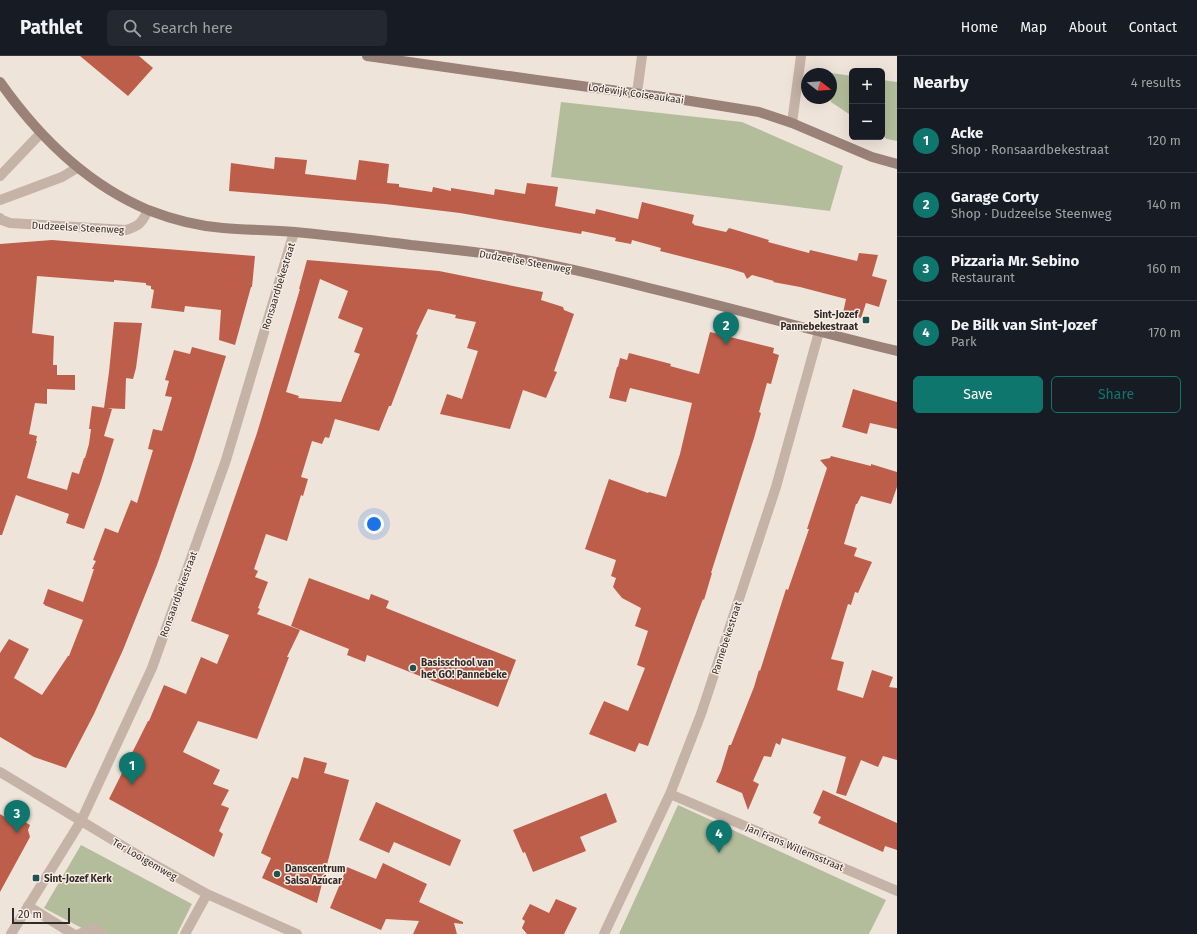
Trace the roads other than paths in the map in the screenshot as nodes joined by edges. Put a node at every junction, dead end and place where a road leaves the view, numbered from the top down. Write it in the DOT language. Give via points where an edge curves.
graph roads {
  1 [pos="367,56"];
  2 [pos="642,56"];
  3 [pos="801,56"];
  4 [pos="0,82"];
  5 [pos="637,93"];
  6 [pos="792,123"];
  7 [pos="40,134"];
  8 [pos="897,164"];
  9 [pos="77,168"];
  10 [pos="0,176"];
  11 [pos="0,200"];
  12 [pos="148,210"];
  13 [pos="0,218"];
  14 [pos="294,232"];
  15 [pos="819,332"];
  16 [pos="897,351"];
  17 [pos="0,772"];
  18 [pos="670,794"];
  19 [pos="81,821"];
  20 [pos="897,891"];
  21 [pos="207,894"];
  22 [pos="28,906"];
  23 [pos="11,934"];
  24 [pos="73,934"];
  25 [pos="79,934"];
  26 [pos="103,934"];
  27 [pos="185,934"];
  28 [pos="297,934"];
  29 [pos="604,934"];
  1 -- 5 [label="main road, Lodewijk Coiseaukaai"];
  2 -- 5 [label="street"];
  3 -- 6 [label="street"];
  4 -- 7 [label="main road, Dudzeelse Steenweg"];
  5 -- 6 [label="main road, Lodewijk Coiseaukaai" via="759,112"];
  6 -- 8 [label="main road, Lodewijk Coiseaukaai" via="872,157"];
  7 -- 9 [label="main road, Dudzeelse Steenweg"];
  7 -- 10 [label="street"];
  9 -- 11 [label="street" via="62,177"];
  9 -- 12 [label="main road, Dudzeelse Steenweg" via="118,195"];
  12 -- 13 [label="street, Dudzeelse Steenweg" via="141,223 126,230 10,223"];
  12 -- 14 [label="main road, Dudzeelse Steenweg" via="184,222 221,228"];
  14 -- 15 [label="main road, Dudzeelse Steenweg" via="496,255 558,266"];
  14 -- 19 [label="street, Ronsaardbekestraat" via="226,460 154,661"];
  15 -- 16 [label="main road, Dudzeelse Steenweg"];
  15 -- 18 [label="street, Pannebekestraat" via="773,495 701,714"];
  17 -- 19 [label="street, Ter Looigemweg"];
  18 -- 20 [label="street, Jan Frans Willemsstraat"];
  18 -- 29 [label="street, Pannebekestraat"];
  19 -- 21 [label="street, Ter Looigemweg"];
  19 -- 22 [label="street, Ronsaardbekestraat"];
  21 -- 27 [label="street"];
  21 -- 28 [label="street, Ter Looigemweg"];
  22 -- 23 [label="street, Ronsaardbekestraat"];
  22 -- 24 [label="street"];
  25 -- 26 [label="street" via="94,930"];
}
